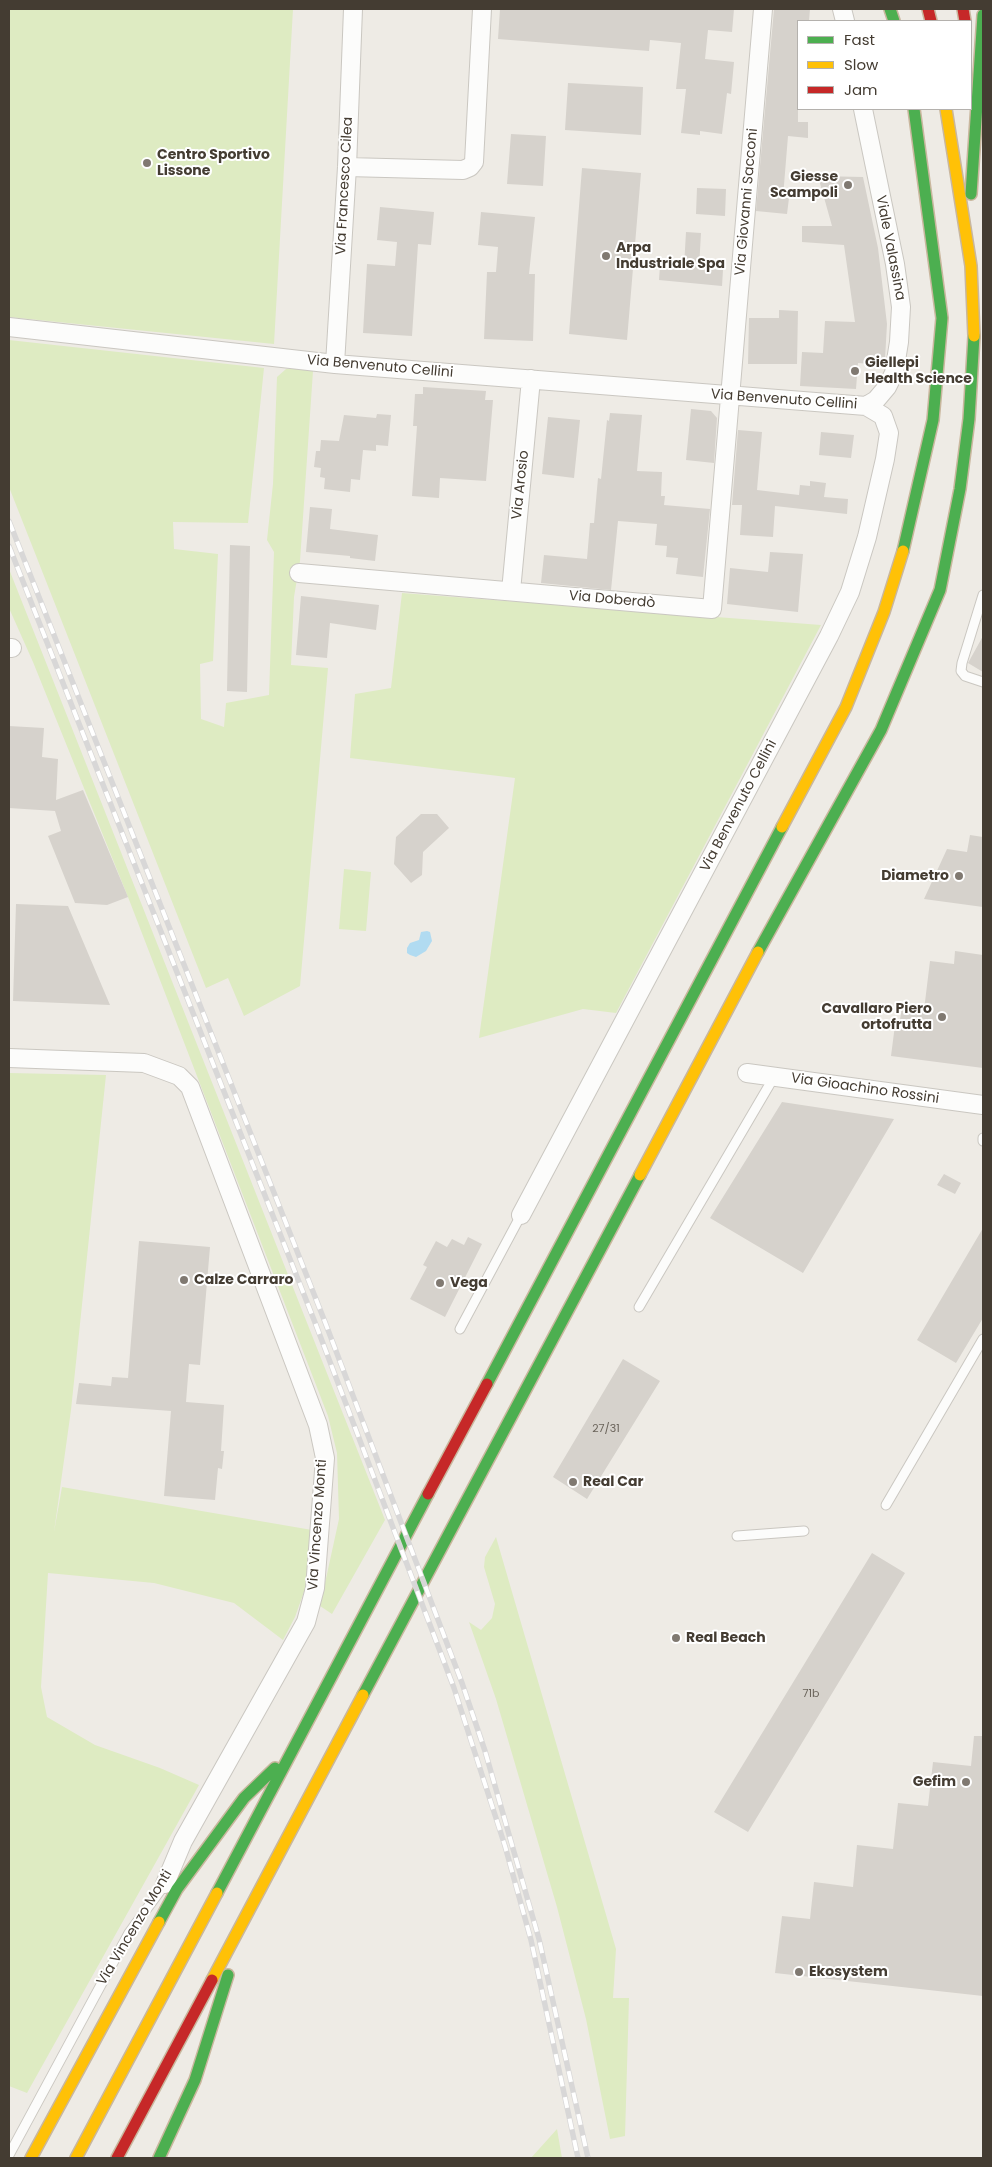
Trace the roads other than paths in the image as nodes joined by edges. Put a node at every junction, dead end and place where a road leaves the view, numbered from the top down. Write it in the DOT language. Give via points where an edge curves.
graph roads {
  1 [pos="354,9"];
  2 [pos="482,9"];
  3 [pos="763,9"];
  4 [pos="983,15"];
  5 [pos="972,69"];
  6 [pos="976,99"];
  7 [pos="863,110"];
  8 [pos="914,110"];
  9 [pos="946,110"];
  10 [pos="347,168"];
  11 [pos="968,248"];
  12 [pos="9,327"];
  13 [pos="335,364"];
  14 [pos="532,379"];
  15 [pos="730,396"];
  16 [pos="866,406"];
  17 [pos="300,573"];
  18 [pos="511,591"];
  19 [pos="983,595"];
  20 [pos="983,682"];
  21 [pos="9,1058"];
  22 [pos="747,1073"];
  23 [pos="774,1077"];
  24 [pos="983,1104"];
  25 [pos="522,1215"];
  26 [pos="639,1307"];
  27 [pos="460,1329"];
  28 [pos="983,1339"];
  29 [pos="886,1505"];
  30 [pos="804,1531"];
  31 [pos="737,1536"];
  32 [pos="292,1752"];
  33 [pos="171,1887"];
  34 [pos="247,1914"];
  35 [pos="9,2155"];
  36 [pos="30,2158"];
  37 [pos="76,2158"];
  38 [pos="117,2158"];
  39 [pos="159,2158"];
  1 -- 10 [label="street, Via Francesco Cilea"];
  2 -- 10 [label="street" via="474,162 463,170"];
  3 -- 15 [label="street, Via Giovanni Sacconi"];
  4 -- 6 [label="highway"];
  5 -- 6 [label="highway"];
  6 -- 11 [label="highway"];
  7 -- 16 [label="street, Viale Valassina" via="901,307 894,373 876,400"];
  8 -- 32 [label="highway" via="939,289 941,326 934,420 905,543 884,612 846,707 808,781"];
  9 -- 11 [label="highway"];
  10 -- 13 [label="street, Via Francesco Cilea"];
  11 -- 34 [label="highway" via="974,334 969,419 960,489 940,590 881,730 794,885"];
  12 -- 13 [label="street, Via Benvenuto Cellini"];
  13 -- 14 [label="street, Via Benvenuto Cellini"];
  14 -- 15 [label="street, Via Benvenuto Cellini"];
  14 -- 18 [label="street, Via Arosio"];
  15 -- 16 [label="street, Via Benvenuto Cellini"];
  15 -- 18 [label="street, Via Doberdò" via="712,609"];
  16 -- 25 [label="street, Via Benvenuto Cellini" via="883,416 889,433 867,537 850,592"];
  17 -- 18 [label="street, Via Doberdò"];
  19 -- 20 [label="lane" via="961,671 965,676"];
  21 -- 33 [label="street, Via Vincenzo Monti" via="144,1064 179,1076 190,1088 318,1425 325,1458 315,1588 306,1622 183,1840"];
  22 -- 23 [label="street, Via Gioachino Rossini"];
  23 -- 24 [label="street, Via Gioachino Rossini"];
  23 -- 26 [label="lane"];
  25 -- 27 [label="lane"];
  28 -- 29 [label="lane"];
  30 -- 31 [label="lane"];
  32 -- 33 [label="highway" via="244,1798"];
  32 -- 37 [label="highway"];
  33 -- 35 [label="lane, Via Vincenzo Monti" via="129,1933"];
  33 -- 36 [label="highway"];
  34 -- 38 [label="highway"];
  34 -- 39 [label="highway" via="196,2080"];
}
